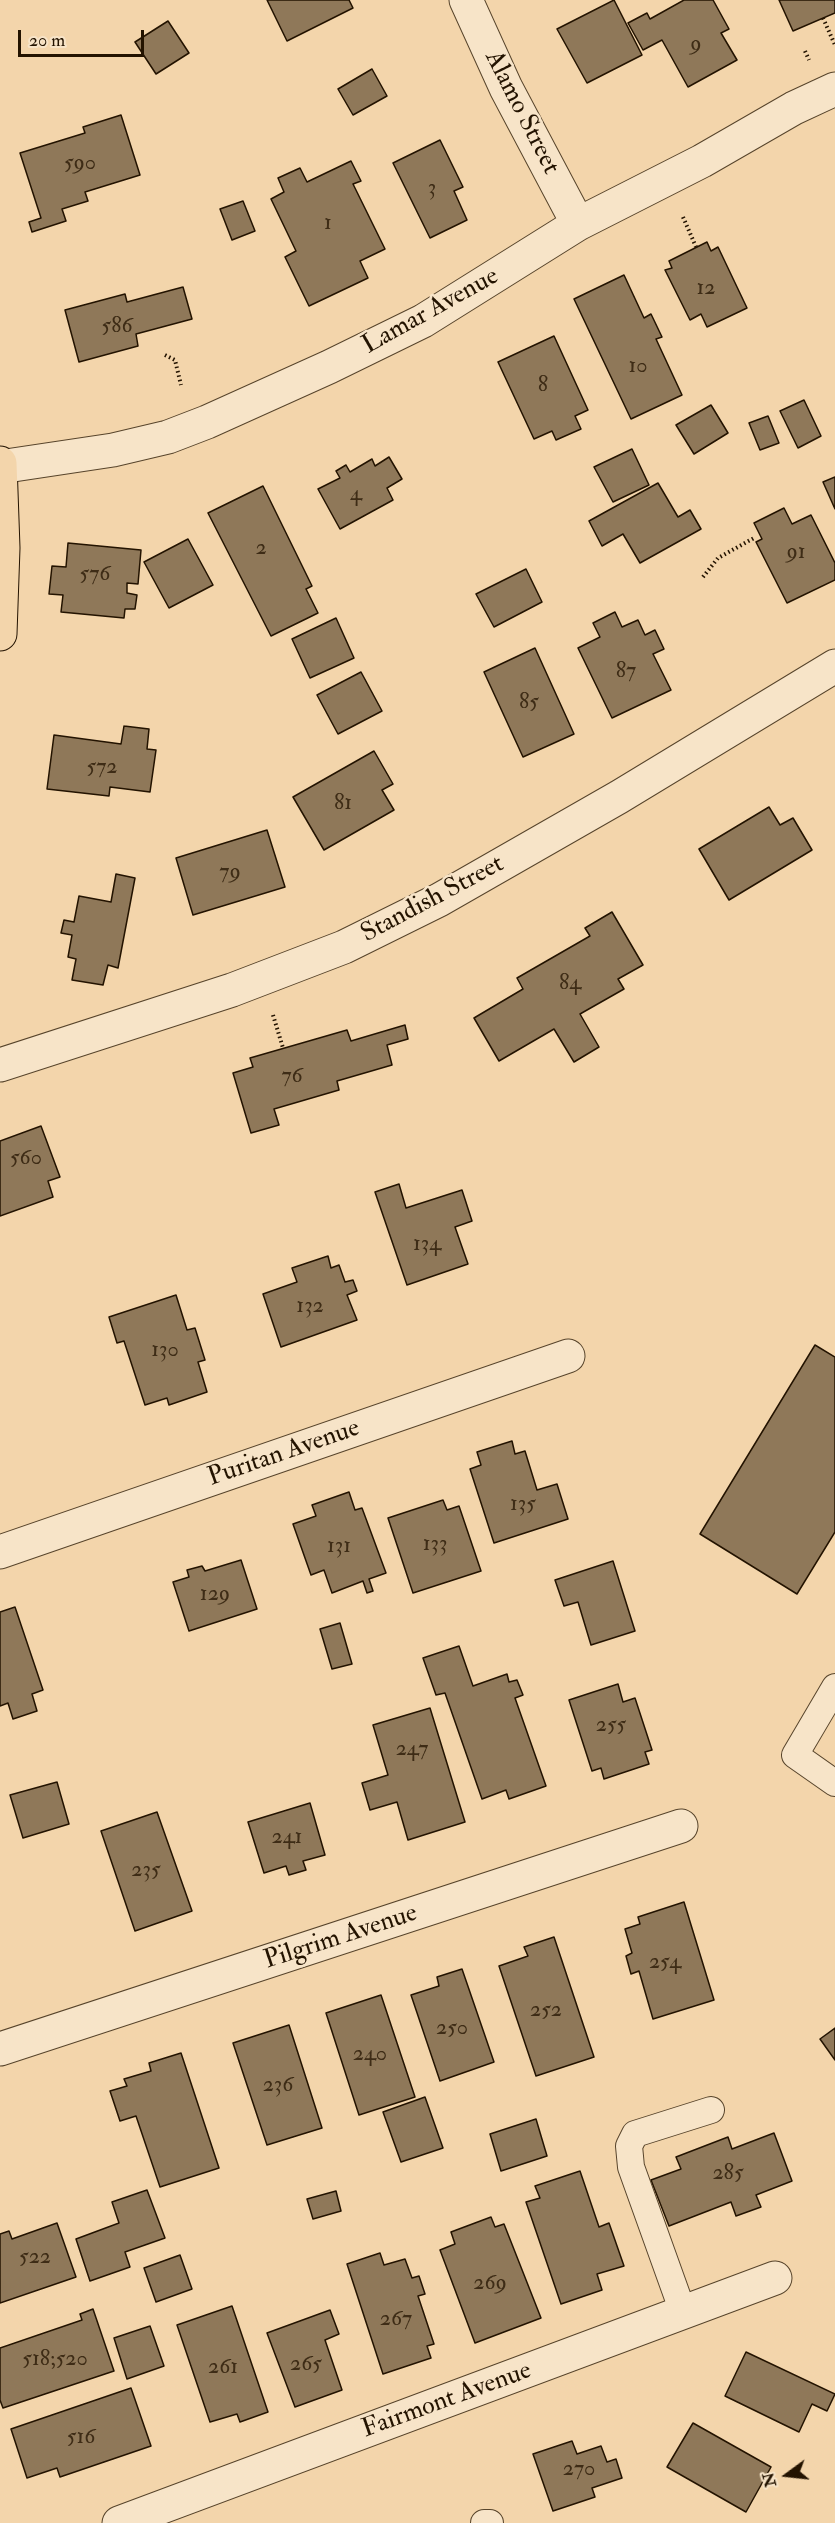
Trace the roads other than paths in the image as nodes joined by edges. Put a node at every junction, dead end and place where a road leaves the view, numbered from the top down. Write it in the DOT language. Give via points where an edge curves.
graph roads {
  1 [pos="466,0"];
  2 [pos="835,89"];
  3 [pos="578,225"];
  4 [pos="0,465"];
  5 [pos="1,584"];
  6 [pos="0,634"];
  7 [pos="835,666"];
  8 [pos="0,1065"];
  9 [pos="568,1356"];
  10 [pos="0,1552"];
  11 [pos="835,1687"];
  12 [pos="835,1783"];
  13 [pos="681,1826"];
  14 [pos="0,2049"];
  15 [pos="711,2110"];
  16 [pos="775,2278"];
  17 [pos="683,2313"];
  18 [pos="119,2523"];
  19 [pos="484,2523"];
  20 [pos="490,2523"];
  1 -- 3 [label="street, Alamo Street" via="506,88"];
  2 -- 3 [label="street, Lamar Avenue"];
  3 -- 4 [label="street, Lamar Avenue" via="423,321 207,422 113,450"];
  4 -- 5 [label="highway"];
  5 -- 6 [label="highway"];
  7 -- 8 [label="street, Standish Street" via="619,797 439,900 344,947 232,990"];
  9 -- 10 [label="street, Puritan Avenue"];
  11 -- 12 [label="lane" via="795,1755"];
  13 -- 14 [label="street, Pilgrim Avenue"];
  15 -- 17 [label="lane" via="636,2134 629,2146 631,2167"];
  16 -- 17 [label="street, Fairmont Avenue"];
  17 -- 18 [label="street, Fairmont Avenue"];
  19 -- 20 [label="lane"];
}
